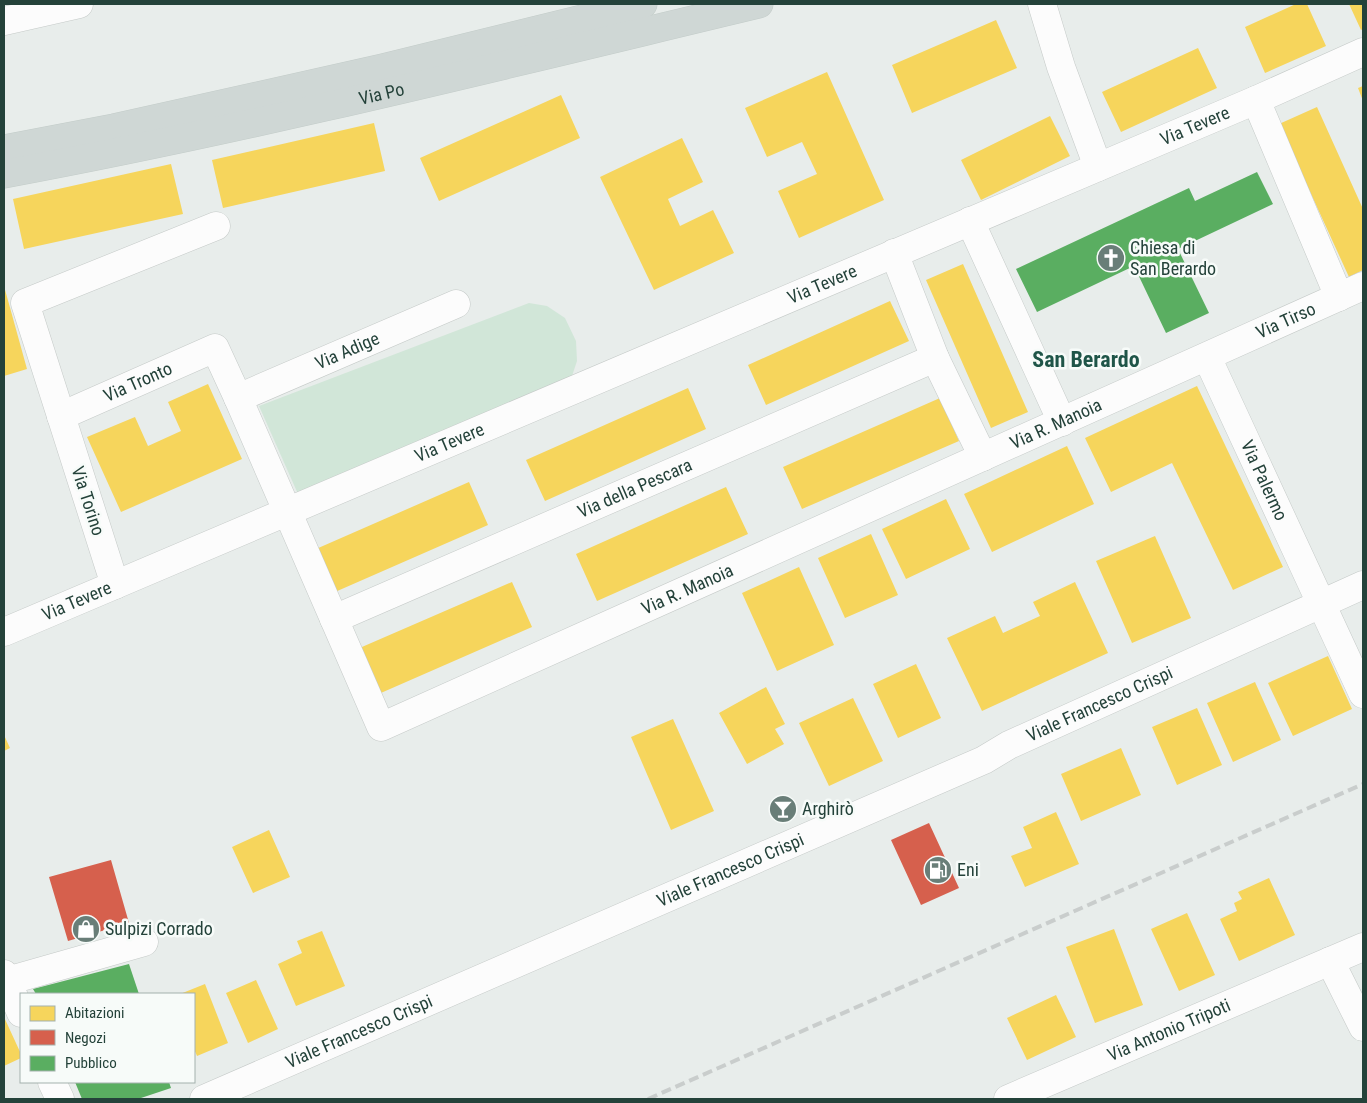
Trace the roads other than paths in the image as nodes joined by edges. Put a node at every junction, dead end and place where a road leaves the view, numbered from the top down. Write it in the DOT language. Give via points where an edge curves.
graph roads {
  1 [pos="79,4"];
  2 [pos="643,4"];
  3 [pos="759,4"];
  4 [pos="1042,4"];
  5 [pos="4,21"];
  6 [pos="1363,52"];
  7 [pos="1256,100"];
  8 [pos="5,155"];
  9 [pos="1098,167"];
  10 [pos="970,221"];
  11 [pos="216,226"];
  12 [pos="894,253"];
  13 [pos="1351,292"];
  14 [pos="456,304"];
  15 [pos="215,348"];
  16 [pos="1208,356"];
  17 [pos="936,358"];
  18 [pos="238,398"];
  19 [pos="61,416"];
  20 [pos="1062,422"];
  21 [pos="983,457"];
  22 [pos="287,512"];
  23 [pos="115,585"];
  24 [pos="1363,585"];
  25 [pos="1323,603"];
  26 [pos="334,619"];
  27 [pos="4,632"];
  28 [pos="1363,694"];
  29 [pos="144,942"];
  30 [pos="1363,947"];
  31 [pos="1330,961"];
  32 [pos="5,978"];
  33 [pos="20,1011"];
  34 [pos="1363,1028"];
  35 [pos="52,1083"];
  36 [pos="60,1099"];
  37 [pos="204,1099"];
  38 [pos="1008,1099"];
  1 -- 5 [label="street"];
  2 -- 8 [label="main road, Via Po" via="384,68"];
  3 -- 8 [label="main road, Via Po" via="120,152"];
  4 -- 9 [label="street" via="1061,67"];
  6 -- 7 [label="street, Via Tevere"];
  7 -- 9 [label="street, Via Tevere"];
  7 -- 13 [label="street"];
  9 -- 10 [label="street, Via Tevere"];
  10 -- 12 [label="street, Via Tevere"];
  10 -- 20 [label="street"];
  11 -- 19 [label="street, Via Torino" via="25,302"];
  12 -- 17 [label="street"];
  12 -- 22 [label="street, Via Tevere"];
  13 -- 16 [label="street, Via Tirso"];
  14 -- 18 [label="street, Via Adige"];
  15 -- 18 [label="street, Via R. Manoia"];
  15 -- 19 [label="street, Via Tronto"];
  16 -- 20 [label="street, Via R. Manoia"];
  16 -- 25 [label="street, Via Palermo"];
  17 -- 21 [label="street"];
  17 -- 26 [label="street, Via della Pescara"];
  18 -- 22 [label="street, Via R. Manoia"];
  19 -- 23 [label="street, Via Torino"];
  20 -- 21 [label="street, Via R. Manoia"];
  21 -- 26 [label="street, Via R. Manoia" via="380,727"];
  22 -- 23 [label="street, Via Tevere"];
  22 -- 26 [label="street, Via R. Manoia"];
  23 -- 27 [label="street, Via Tevere"];
  24 -- 25 [label="street, Viale Francesco Crispi"];
  25 -- 28 [label="street, Via Palermo"];
  25 -- 37 [label="street, Viale Francesco Crispi" via="1009,745 984,760"];
  29 -- 32 [label="street"];
  30 -- 31 [label="street, Via Antonio Tripoti"];
  31 -- 34 [label="street"];
  31 -- 38 [label="street, Via Antonio Tripoti"];
  32 -- 33 [label="street"];
  35 -- 36 [label="street"];
}
